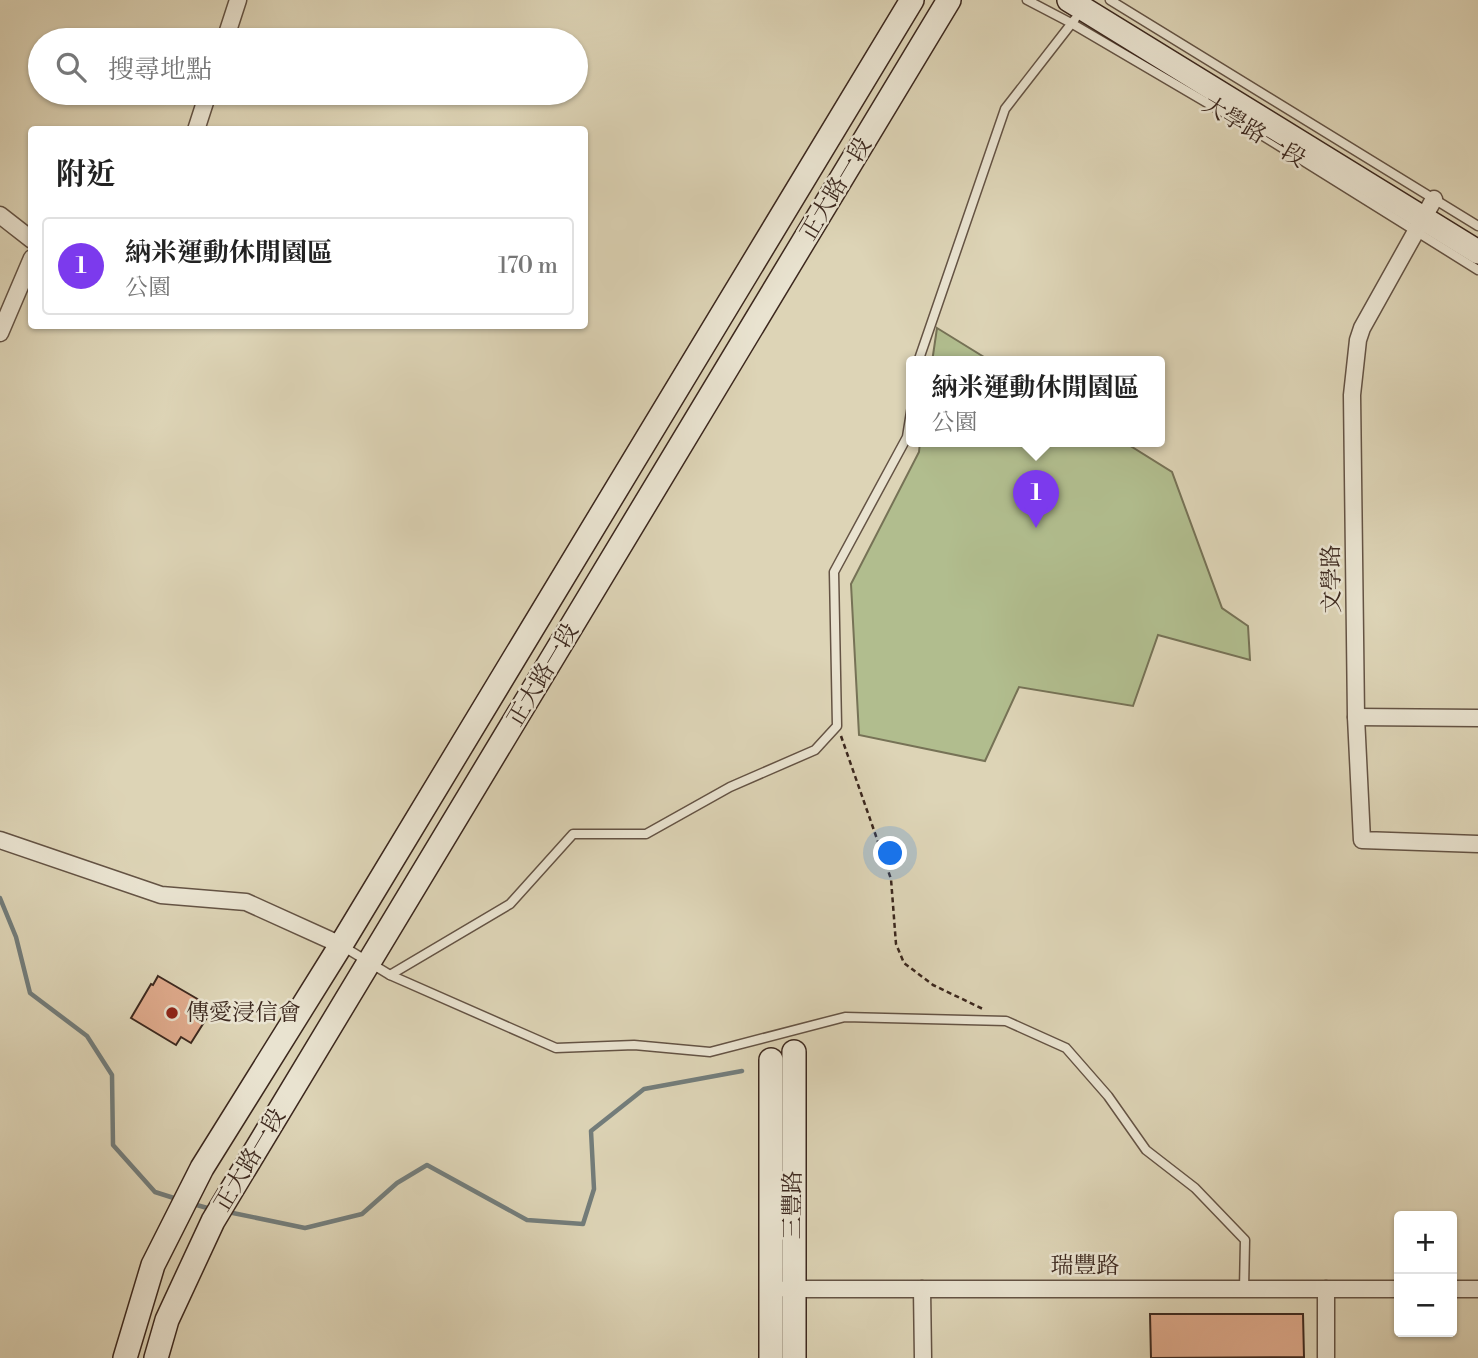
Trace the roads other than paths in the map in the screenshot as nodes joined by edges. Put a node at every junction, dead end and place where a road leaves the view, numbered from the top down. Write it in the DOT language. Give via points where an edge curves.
graph roads {
  1 [pos="238,0"];
  2 [pos="912,0"];
  3 [pos="949,0"];
  4 [pos="1027,0"];
  5 [pos="1110,0"];
  6 [pos="1079,8"];
  7 [pos="229,28"];
  8 [pos="204,105"];
  9 [pos="197,126"];
  10 [pos="0,215"];
  11 [pos="1424,216"];
  12 [pos="1478,226"];
  13 [pos="28,237"];
  14 [pos="1478,252"];
  15 [pos="28,267"];
  16 [pos="1478,270"];
  17 [pos="0,333"];
  18 [pos="920,356"];
  19 [pos="906,439"];
  20 [pos="1356,718"];
  21 [pos="1478,718"];
  22 [pos="0,839"];
  23 [pos="1478,844"];
  24 [pos="341,945"];
  25 [pos="370,962"];
  26 [pos="390,975"];
  27 [pos="794,1052"];
  28 [pos="771,1060"];
  29 [pos="782,1289"];
  30 [pos="922,1289"];
  31 [pos="1244,1289"];
  32 [pos="1326,1289"];
  33 [pos="1394,1289"];
  34 [pos="1457,1289"];
  35 [pos="1478,1289"];
  36 [pos="125,1358"];
  37 [pos="156,1358"];
  38 [pos="771,1358"];
  39 [pos="794,1358"];
  40 [pos="923,1358"];
  41 [pos="1326,1358"];
  1 -- 7 [label="street"];
  2 -- 24 [label="main road, 正大路一段"];
  3 -- 25 [label="main road, 正大路一段"];
  4 -- 6 [label="lane, 大學路一段"];
  5 -- 11 [label="lane, 大學路一段"];
  6 -- 11 [label="main road, 大學路一段"];
  6 -- 18 [label="lane" via="1005,109"];
  8 -- 9 [label="street"];
  10 -- 13 [label="street"];
  11 -- 12 [label="lane, 大學路一段"];
  11 -- 14 [label="main road, 大學路一段"];
  11 -- 16 [label="lane, 大學路一段"];
  11 -- 20 [label="street, 文學路" via="1367,315 1356,353 1352,408"];
  15 -- 17 [label="street"];
  19 -- 26 [label="lane" via="834,572 837,726 815,750 730,787 646,834 573,834 510,904"];
  20 -- 21 [label="street"];
  20 -- 23 [label="street, 文學路" via="1362,840"];
  22 -- 24 [label="street" via="161,895 246,902"];
  24 -- 25 [label="lane"];
  24 -- 36 [label="main road, 正大路一段" via="202,1168 153,1265"];
  25 -- 26 [label="lane"];
  25 -- 37 [label="main road, 正大路一段" via="213,1221 167,1320"];
  26 -- 31 [label="lane" via="556,1048 634,1045 710,1052 845,1017 1006,1020 1066,1048 1146,1150 1195,1188 1245,1240"];
  27 -- 29 [label="main road, 三豐路"];
  28 -- 29 [label="main road, 三豐路"];
  29 -- 30 [label="street, 瑞豐路"];
  29 -- 38 [label="main road, 三豐路"];
  29 -- 39 [label="main road, 三豐路"];
  30 -- 31 [label="street, 瑞豐路"];
  30 -- 40 [label="street"];
  31 -- 32 [label="street, 瑞豐路"];
  32 -- 33 [label="street, 瑞豐路"];
  32 -- 41 [label="street"];
  34 -- 35 [label="street"];
}
